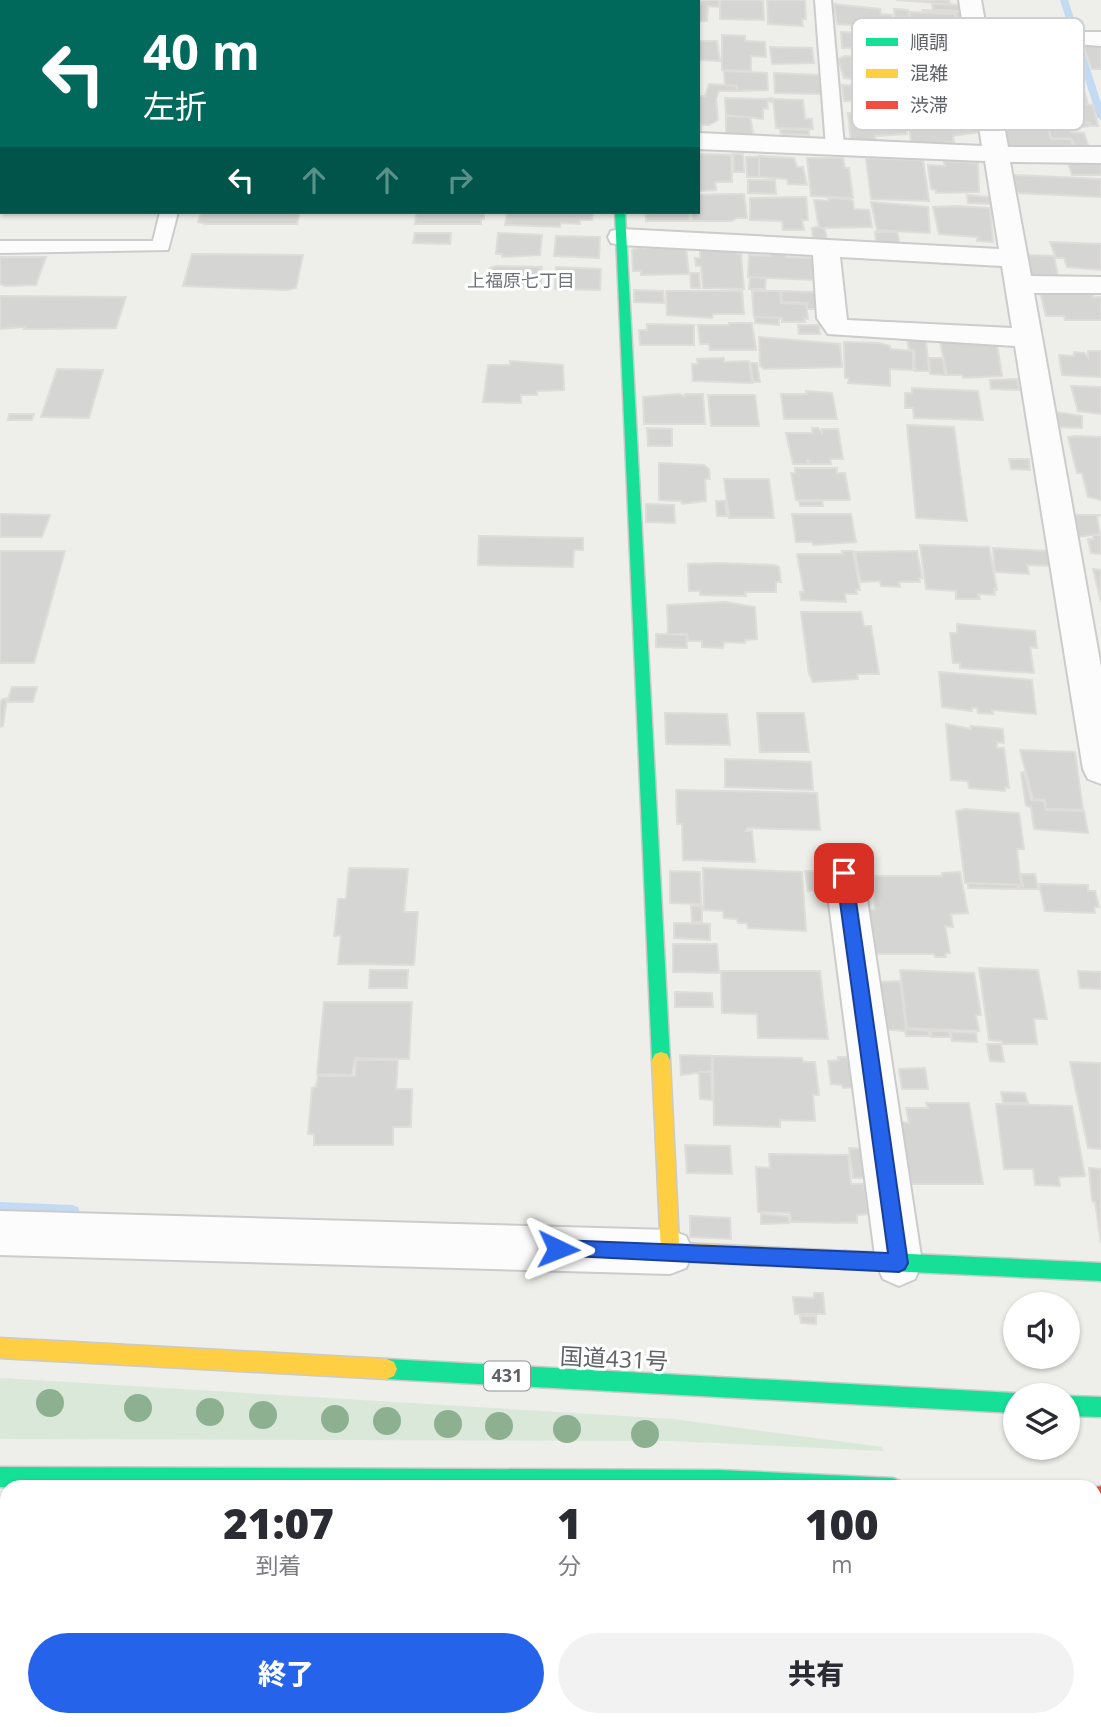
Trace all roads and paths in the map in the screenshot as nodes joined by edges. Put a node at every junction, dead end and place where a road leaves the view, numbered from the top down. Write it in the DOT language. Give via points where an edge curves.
graph roads {
  1 [pos="823,0"];
  2 [pos="970,0"];
  3 [pos="973,18"];
  4 [pos="990,130"];
  5 [pos="700,141"];
  6 [pos="835,147"];
  7 [pos="994,155"];
  8 [pos="1101,155"];
  9 [pos="169,214"];
  10 [pos="621,225"];
  11 [pos="0,247"];
  12 [pos="826,248"];
  13 [pos="1015,271"];
  14 [pos="1101,285"];
  15 [pos="1026,338"];
  16 [pos="1094,689"];
  17 [pos="1101,769"];
  18 [pos="844,873"];
  19 [pos="0,1233"];
  20 [pos="670,1252"];
  21 [pos="899,1263"];
  22 [pos="1101,1272"];
  23 [pos="0,1348"];
  24 [pos="1003,1402"];
  25 [pos="1080,1406"];
  26 [pos="1101,1407"];
  27 [pos="0,1477"];
  28 [pos="719,1480"];
  1 -- 6 [label="lane"];
  2 -- 3 [label="street"];
  4 -- 7 [label="street"];
  5 -- 6 [label="street"];
  6 -- 7 [label="street"];
  7 -- 8 [label="street"];
  7 -- 13 [label="street"];
  9 -- 11 [label="lane" via="161,246"];
  10 -- 12 [label="street"];
  10 -- 20 [label="main road"];
  12 -- 13 [label="street"];
  12 -- 15 [label="street" via="831,318 838,328"];
  13 -- 14 [label="street"];
  13 -- 15 [label="street"];
  15 -- 16 [label="street"];
  16 -- 17 [label="street"];
  18 -- 21 [label="street"];
  19 -- 20 [label="street"];
  20 -- 21 [label="main road"];
  21 -- 22 [label="main road"];
  23 -- 24 [label="main road, 国道431号 / 431"];
  25 -- 26 [label="main road"];
  27 -- 28 [label="main road"];
}
